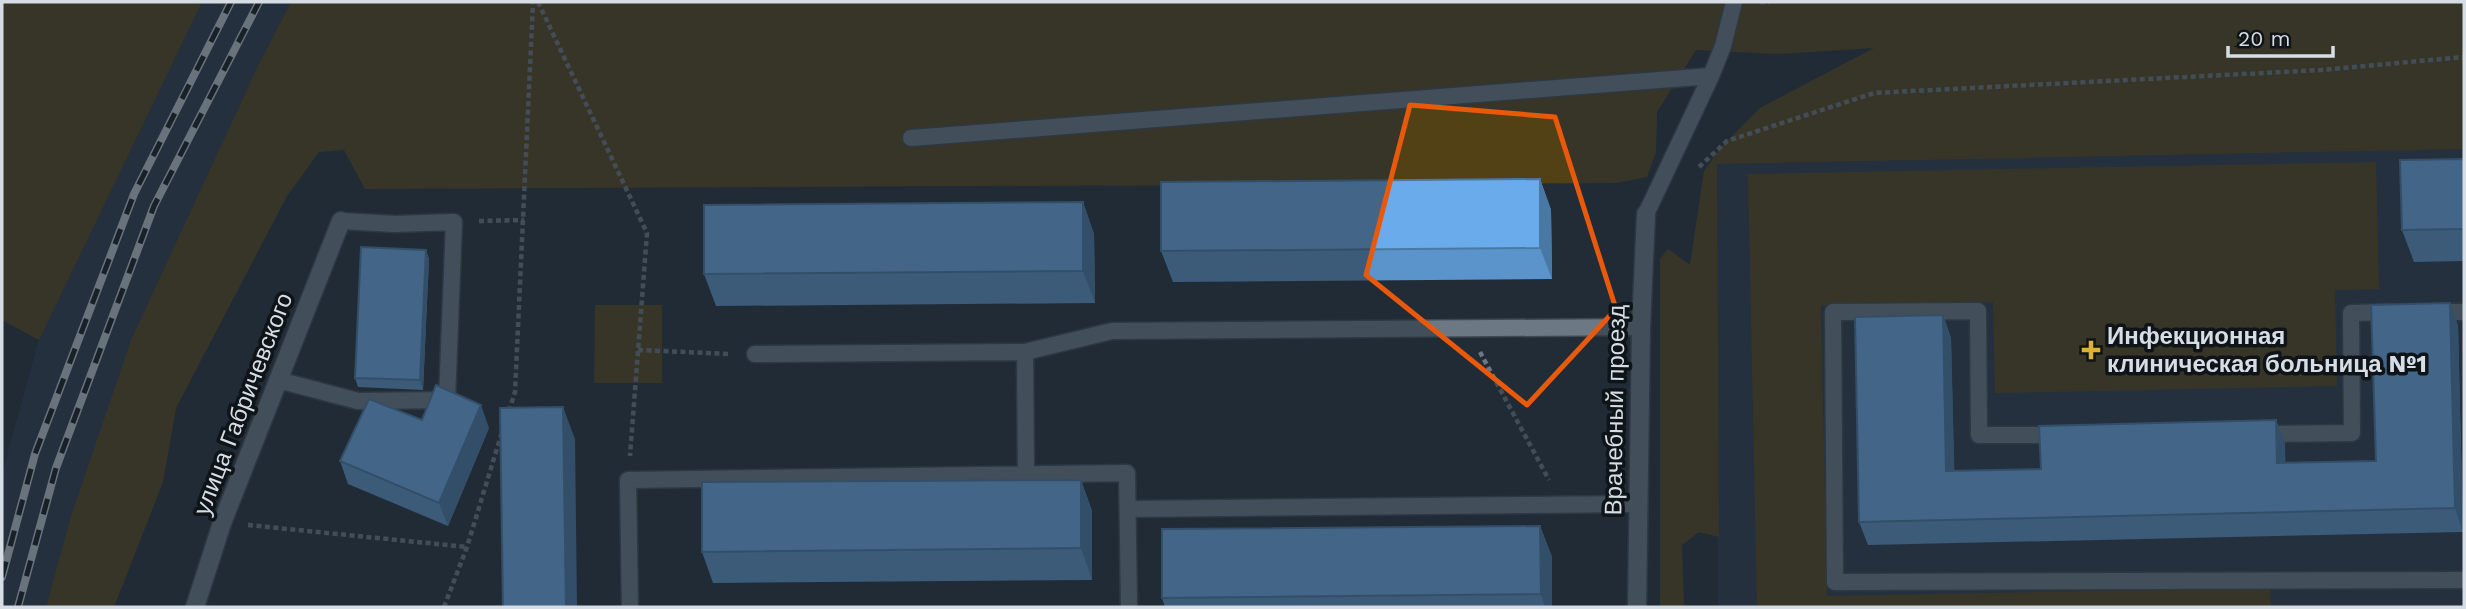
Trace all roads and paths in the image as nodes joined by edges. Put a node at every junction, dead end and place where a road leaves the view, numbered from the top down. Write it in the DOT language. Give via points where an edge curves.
graph roads {
  1 [pos="536,2"];
  2 [pos="1734,2"];
  3 [pos="2464,57"];
  4 [pos="1712,76"];
  5 [pos="911,138"];
  6 [pos="1696,169"];
  7 [pos="1646,214"];
  8 [pos="524,220"];
  9 [pos="341,221"];
  10 [pos="454,222"];
  11 [pos="2464,312"];
  12 [pos="1641,327"];
  13 [pos="1468,328"];
  14 [pos="638,350"];
  15 [pos="1025,352"];
  16 [pos="755,354"];
  17 [pos="278,380"];
  18 [pos="507,418"];
  19 [pos="503,431"];
  20 [pos="2241,434"];
  21 [pos="2076,435"];
  22 [pos="1026,474"];
  23 [pos="628,480"];
  24 [pos="1637,504"];
  25 [pos="1562,506"];
  26 [pos="1128,509"];
  27 [pos="222,523"];
  28 [pos="467,547"];
  29 [pos="2464,580"];
  30 [pos="195,607"];
  31 [pos="444,607"];
  32 [pos="630,607"];
  33 [pos="1129,607"];
  34 [pos="1637,607"];
  1 -- 8 [label="path"];
  1 -- 14 [label="path" via="647,233"];
  2 -- 4 [label="lane"];
  3 -- 6 [label="path" via="2321,70 1874,93 1727,141"];
  4 -- 5 [label="lane"];
  4 -- 7 [label="lane"];
  7 -- 12 [label="street, Врачебный проезд"];
  8 -- 10 [label="path"];
  8 -- 18 [label="path" via="515,392"];
  9 -- 10 [label="lane"];
  9 -- 17 [label="street, улица Габричевского"];
  10 -- 17 [label="lane" via="447,400 358,401"];
  11 -- 20 [label="lane" via="2351,313 2352,433"];
  12 -- 13 [label="lane"];
  12 -- 24 [label="street, Врачебный проезд"];
  13 -- 15 [label="lane" via="1112,331"];
  13 -- 25 [label="path"];
  14 -- 16 [label="path"];
  14 -- 23 [label="path"];
  15 -- 16 [label="lane"];
  15 -- 22 [label="lane"];
  17 -- 27 [label="street, улица Габричевского"];
  19 -- 28 [label="path"];
  21 -- 29 [label="lane" via="1979,435 1978,311 1833,312 1835,582"];
  22 -- 23 [label="lane"];
  22 -- 26 [label="lane" via="1127,473"];
  23 -- 32 [label="lane"];
  24 -- 25 [label="lane"];
  24 -- 34 [label="street, Врачебный проезд"];
  25 -- 26 [label="lane"];
  26 -- 33 [label="lane"];
  27 -- 28 [label="path"];
  27 -- 30 [label="street, улица Габричевского"];
  28 -- 31 [label="path"];
}
